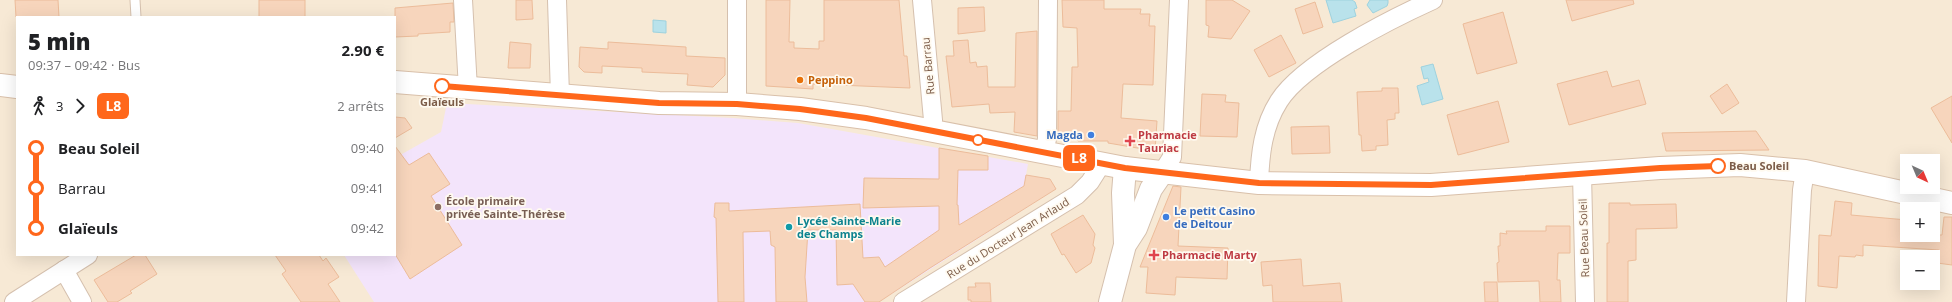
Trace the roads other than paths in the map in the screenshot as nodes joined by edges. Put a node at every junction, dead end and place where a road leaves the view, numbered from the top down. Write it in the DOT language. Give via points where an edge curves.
graph roads {
  1 [pos="135,0"];
  2 [pos="463,0"];
  3 [pos="556,0"];
  4 [pos="737,0"];
  5 [pos="922,0"];
  6 [pos="1048,0"];
  7 [pos="1179,0"];
  8 [pos="1431,0"];
  9 [pos="136,16"];
  10 [pos="396,82"];
  11 [pos="0,85"];
  12 [pos="16,87"];
  13 [pos="468,89"];
  14 [pos="560,96"];
  15 [pos="737,104"];
  16 [pos="932,131"];
  17 [pos="1044,152"];
  18 [pos="1102,163"];
  19 [pos="1125,168"];
  20 [pos="1805,170"];
  21 [pos="1162,173"];
  22 [pos="1582,174"];
  23 [pos="1259,183"];
  24 [pos="1952,202"];
  25 [pos="1126,245"];
  26 [pos="86,256"];
  27 [pos="64,270"];
  28 [pos="14,302"];
  29 [pos="82,302"];
  30 [pos="904,302"];
  31 [pos="1110,302"];
  32 [pos="1585,302"];
  33 [pos="1796,302"];
  1 -- 9 [label="lane"];
  2 -- 13 [label="street"];
  3 -- 14 [label="street"];
  4 -- 15 [label="street"];
  5 -- 16 [label="street, Rue Barrau"];
  6 -- 17 [label="street" via="1047,139"];
  7 -- 21 [label="street" via="1172,157"];
  8 -- 23 [label="street" via="1350,44 1315,67 1287,91 1271,116 1262,142"];
  10 -- 13 [label="main road"];
  11 -- 12 [label="main road"];
  13 -- 14 [label="main road"];
  14 -- 15 [label="main road" via="594,96 659,103"];
  15 -- 16 [label="main road" via="840,114"];
  16 -- 17 [label="main road"];
  17 -- 18 [label="main road"];
  18 -- 19 [label="main road"];
  18 -- 30 [label="street, Rue du Docteur Jean Arlaud" via="1090,182 1077,195"];
  19 -- 21 [label="main road"];
  19 -- 25 [label="main road"];
  20 -- 22 [label="main road" via="1740,165"];
  20 -- 24 [label="main road"];
  20 -- 33 [label="street"];
  21 -- 23 [label="main road"];
  21 -- 25 [label="main road" via="1151,189 1136,228"];
  22 -- 23 [label="main road" via="1431,185"];
  22 -- 32 [label="street, Rue Beau Soleil"];
  25 -- 31 [label="main road"];
  26 -- 27 [label="street"];
  27 -- 28 [label="street"];
  27 -- 29 [label="street"];
}
